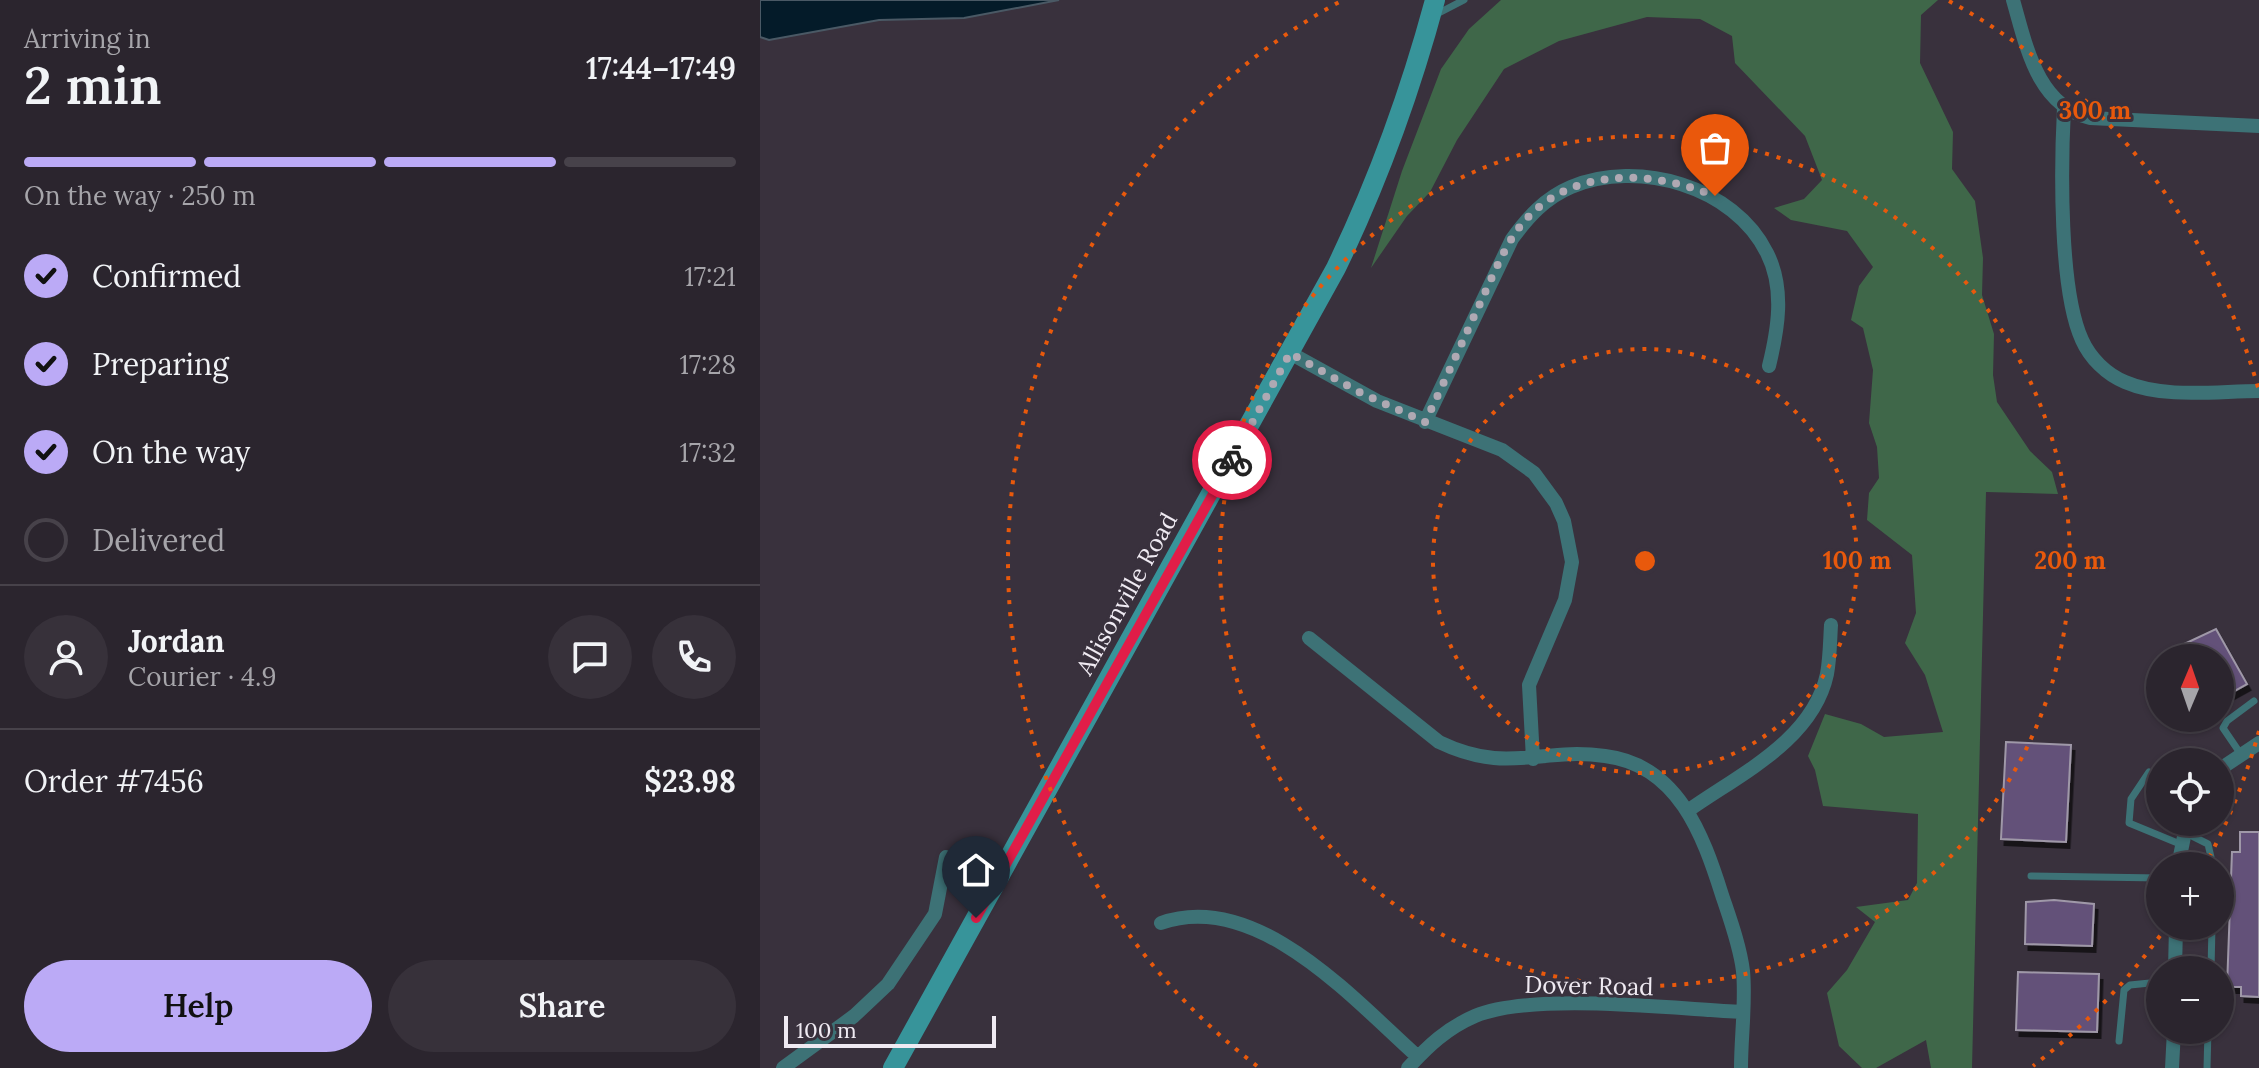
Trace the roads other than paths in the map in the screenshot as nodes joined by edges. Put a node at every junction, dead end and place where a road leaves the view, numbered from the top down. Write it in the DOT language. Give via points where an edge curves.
graph roads {
  1 [pos="1464,0"];
  2 [pos="2013,0"];
  3 [pos="1432,9"];
  4 [pos="2064,108"];
  5 [pos="2259,126"];
  6 [pos="1290,353"];
  7 [pos="1769,366"];
  8 [pos="2259,391"];
  9 [pos="1425,422"];
  10 [pos="1831,625"];
  11 [pos="1309,638"];
  12 [pos="2254,701"];
  13 [pos="2259,743"];
  14 [pos="2240,753"];
  15 [pos="2234,758"];
  16 [pos="1533,759"];
  17 [pos="2146,776"];
  18 [pos="1689,810"];
  19 [pos="2146,826"];
  20 [pos="2191,836"];
  21 [pos="2210,852"];
  22 [pos="946,857"];
  23 [pos="2031,876"];
  24 [pos="2146,878"];
  25 [pos="1161,923"];
  26 [pos="2146,983"];
  27 [pos="1742,1012"];
  28 [pos="2119,1041"];
  29 [pos="2173,1044"];
  30 [pos="2208,1044"];
  31 [pos="1413,1062"];
  32 [pos="794,1065"];
  33 [pos="893,1068"];
  34 [pos="1741,1068"];
  35 [pos="2172,1068"];
  36 [pos="2207,1068"];
  1 -- 3 [label="lane"];
  2 -- 4 [label="street" via="2040,79"];
  3 -- 6 [label="main road, Allisonville Road" via="1373,188"];
  4 -- 5 [label="street" via="2090,118"];
  4 -- 8 [label="street" via="2061,159 2072,309 2092,357 2114,376 2145,389"];
  6 -- 9 [label="street"];
  6 -- 33 [label="main road, Allisonville Road"];
  7 -- 9 [label="street" via="1779,305 1767,252 1751,229 1715,196 1695,188 1607,177 1556,194 1525,221"];
  9 -- 16 [label="street" via="1517,459 1545,487 1564,521 1570,583 1529,685"];
  10 -- 18 [label="street" via="1827,676 1810,715 1780,746"];
  11 -- 16 [label="street" via="1439,742 1493,761"];
  12 -- 14 [label="lane" via="2223,728"];
  13 -- 14 [label="street"];
  14 -- 15 [label="street"];
  16 -- 18 [label="street" via="1579,753 1621,759 1665,783"];
  17 -- 19 [label="lane" via="2131,799 2129,823"];
  18 -- 27 [label="street" via="1715,873 1742,964"];
  20 -- 21 [label="lane" via="2208,844"];
  22 -- 32 [label="street" via="935,914 888,984"];
  23 -- 24 [label="lane"];
  25 -- 31 [label="street" via="1179,917 1212,918 1276,940 1308,959"];
  26 -- 28 [label="lane" via="2124,990"];
  27 -- 31 [label="street, Dover Road" via="1514,1007 1455,1026"];
  27 -- 34 [label="street"];
  29 -- 35 [label="street"];
  30 -- 36 [label="lane"];
}
